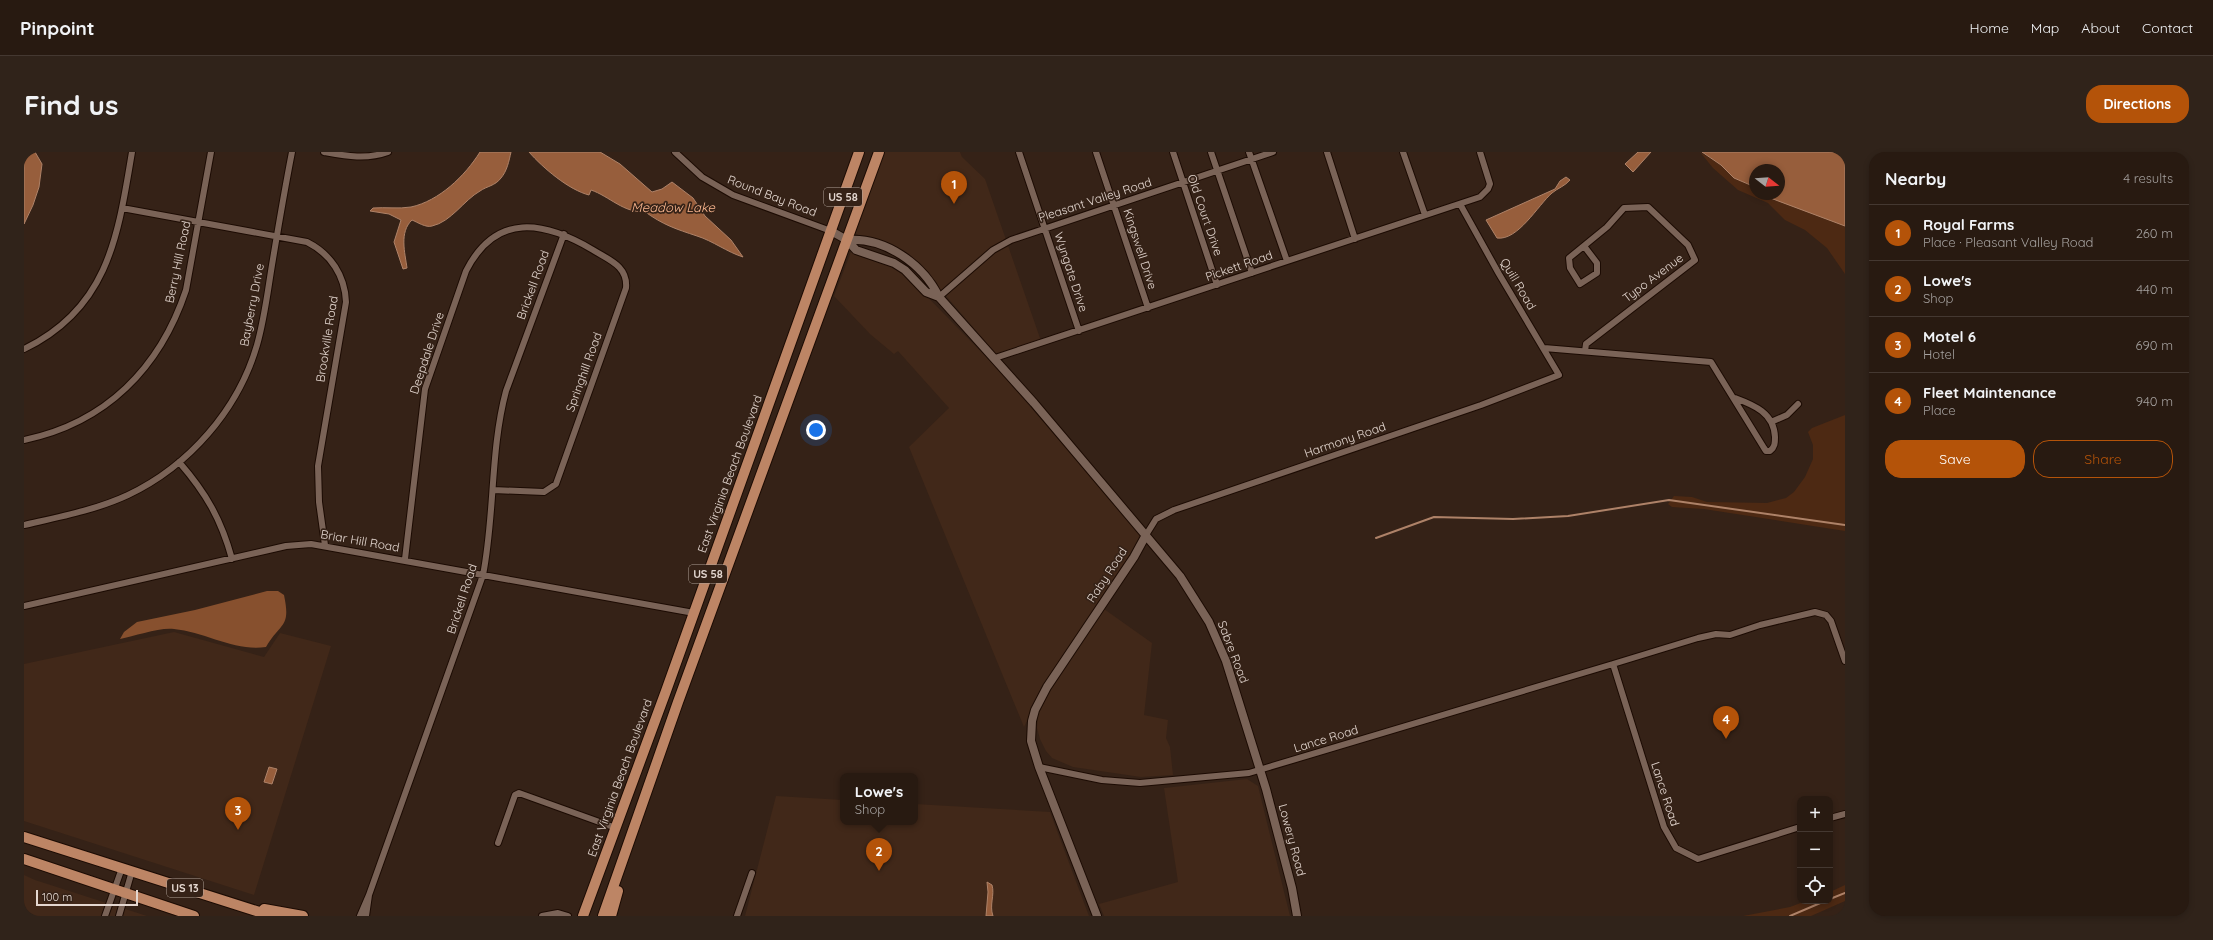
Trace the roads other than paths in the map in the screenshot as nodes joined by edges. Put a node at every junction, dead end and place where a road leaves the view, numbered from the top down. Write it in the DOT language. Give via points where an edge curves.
graph roads {
  1 [pos="132,152"];
  2 [pos="211,152"];
  3 [pos="292,152"];
  4 [pos="324,152"];
  5 [pos="388,152"];
  6 [pos="675,152"];
  7 [pos="859,152"];
  8 [pos="879,152"];
  9 [pos="1019,152"];
  10 [pos="1096,152"];
  11 [pos="1173,152"];
  12 [pos="1211,152"];
  13 [pos="1249,152"];
  14 [pos="1273,152"];
  15 [pos="1327,152"];
  16 [pos="1404,152"];
  17 [pos="1480,152"];
  18 [pos="1252,159"];
  19 [pos="1217,171"];
  20 [pos="1183,183"];
  21 [pos="1460,204"];
  22 [pos="1114,206"];
  23 [pos="122,208"];
  24 [pos="1424,215"];
  25 [pos="199,222"];
  26 [pos="1045,229"];
  27 [pos="831,232"];
  28 [pos="564,234"];
  29 [pos="277,236"];
  30 [pos="1355,239"];
  31 [pos="847,240"];
  32 [pos="1584,246"];
  33 [pos="1287,261"];
  34 [pos="1252,273"];
  35 [pos="1217,285"];
  36 [pos="939,297"];
  37 [pos="1148,308"];
  38 [pos="1079,331"];
  39 [pos="1544,348"];
  40 [pos="24,349"];
  41 [pos="1586,351"];
  42 [pos="995,358"];
  43 [pos="1559,375"];
  44 [pos="1734,398"];
  45 [pos="1798,404"];
  46 [pos="1771,422"];
  47 [pos="24,440"];
  48 [pos="179,462"];
  49 [pos="493,490"];
  50 [pos="24,525"];
  51 [pos="1146,535"];
  52 [pos="325,545"];
  53 [pos="232,559"];
  54 [pos="404,559"];
  55 [pos="483,575"];
  56 [pos="24,606"];
  57 [pos="694,613"];
  58 [pos="1845,661"];
  59 [pos="1613,664"];
  60 [pos="1039,767"];
  61 [pos="1260,770"];
  62 [pos="1845,814"];
  63 [pos="1833,817"];
  64 [pos="616,828"];
  65 [pos="1797,829"];
  66 [pos="24,837"];
  67 [pos="498,843"];
  68 [pos="24,859"];
  69 [pos="622,862"];
  70 [pos="122,868"];
  71 [pos="132,871"];
  72 [pos="752,873"];
  73 [pos="114,890"];
  74 [pos="126,894"];
  75 [pos="369,895"];
  76 [pos="238,905"];
  77 [pos="105,916"];
  78 [pos="119,916"];
  79 [pos="194,916"];
  80 [pos="272,916"];
  81 [pos="303,916"];
  82 [pos="360,916"];
  83 [pos="366,916"];
  84 [pos="542,916"];
  85 [pos="568,916"];
  86 [pos="583,916"];
  87 [pos="603,916"];
  88 [pos="611,916"];
  89 [pos="737,916"];
  90 [pos="1097,916"];
  91 [pos="1296,916"];
  1 -- 23 [label="street"];
  2 -- 25 [label="street, Berry Hill Road"];
  3 -- 29 [label="street, Bayberry Drive"];
  4 -- 5 [label="street" via="357,158 368,158"];
  6 -- 27 [label="street, Round Bay Road" via="717,187"];
  7 -- 27 [label="main road, East Virginia Beach Boulevard / US 58"];
  8 -- 31 [label="main road, US 58"];
  9 -- 26 [label="street, Wyngate Drive"];
  10 -- 22 [label="street, Kingswell Drive"];
  11 -- 20 [label="street, Old Court Drive"];
  12 -- 19 [label="street"];
  13 -- 18 [label="street"];
  14 -- 18 [label="street, Pleasant Valley Road"];
  15 -- 30 [label="street"];
  16 -- 24 [label="street"];
  17 -- 21 [label="street, Pickett Road" via="1489,179 1488,189 1480,197"];
  18 -- 19 [label="street, Pleasant Valley Road"];
  18 -- 33 [label="street"];
  19 -- 20 [label="street, Pleasant Valley Road"];
  19 -- 34 [label="street"];
  20 -- 22 [label="street, Pleasant Valley Road"];
  20 -- 35 [label="street, Old Court Drive"];
  21 -- 24 [label="street, Pickett Road"];
  21 -- 39 [label="street, Quill Road"];
  22 -- 26 [label="street, Pleasant Valley Road"];
  22 -- 37 [label="street, Kingswell Drive"];
  23 -- 25 [label="street, Brookville Road"];
  23 -- 40 [label="street" via="113,247 88,295 55,330"];
  24 -- 30 [label="street, Pickett Road"];
  25 -- 29 [label="street, Brookville Road"];
  25 -- 47 [label="street, Berry Hill Road" via="191,269 179,310 162,345 149,362 124,390 94,413 54,432"];
  26 -- 36 [label="street, Pleasant Valley Road" via="1003,243"];
  26 -- 38 [label="street, Wyngate Drive"];
  27 -- 31 [label="street, Round Bay Road"];
  27 -- 57 [label="main road, East Virginia Beach Boulevard / US 58"];
  28 -- 49 [label="street, Brickell Road" via="506,391 497,434"];
  28 -- 49 [label="street, Springhill Road" via="620,266 626,276 626,288 556,484 544,492"];
  28 -- 54 [label="street, Deepdale Drive" via="536,227 508,231 484,246 466,272 425,389"];
  29 -- 48 [label="street, Bayberry Drive" via="262,327 249,367 239,389 217,423"];
  29 -- 52 [label="street, Brookville Road" via="308,242 323,252 340,274 346,293 318,466 319,502"];
  30 -- 33 [label="street, Pickett Road"];
  31 -- 36 [label="street" via="856,250 894,263 905,270 926,292"];
  31 -- 69 [label="main road, US 58"];
  32 -- 32 [label="street, Typo Avenue" via="1597,263 1597,273 1580,284 1570,268 1569,258"];
  32 -- 41 [label="street, Typo Avenue" via="1607,227 1624,208 1648,207 1688,245 1695,260 1586,344"];
  33 -- 34 [label="street, Pickett Road"];
  34 -- 35 [label="street, Pickett Road"];
  35 -- 37 [label="street, Pickett Road"];
  36 -- 42 [label="street"];
  37 -- 38 [label="street, Pickett Road"];
  38 -- 42 [label="street, Pickett Road"];
  39 -- 41 [label="street"];
  39 -- 43 [label="street, Quill Road"];
  41 -- 44 [label="street" via="1711,362"];
  42 -- 51 [label="street"];
  43 -- 51 [label="street, Harmony Road" via="1481,405 1174,510 1156,519"];
  44 -- 46 [label="street" via="1761,409"];
  44 -- 46 [label="street" via="1768,452 1775,446"];
  45 -- 46 [label="street" via="1787,415"];
  48 -- 50 [label="street, Bayberry Drive" via="146,486 114,501"];
  48 -- 53 [label="street" via="195,480 215,511"];
  49 -- 55 [label="street, Brickell Road" via="488,552"];
  51 -- 60 [label="street, Raby Road" via="1037,704 1032,721 1031,741"];
  51 -- 61 [label="street, Sabre Road" via="1180,576 1214,631"];
  52 -- 53 [label="street, Briar Hill Road" via="298,544"];
  52 -- 54 [label="street, Briar Hill Road"];
  53 -- 56 [label="street, Briar Hill Road"];
  54 -- 55 [label="street, Briar Hill Road"];
  55 -- 57 [label="street, Briar Hill Road"];
  55 -- 75 [label="street, Brickell Road"];
  57 -- 64 [label="main road, East Virginia Beach Boulevard / US 58"];
  58 -- 59 [label="street, Lance Road" via="1831,621 1826,615 1815,612 1760,625 1730,636 1716,634 1698,638"];
  59 -- 61 [label="street, Lance Road"];
  59 -- 65 [label="street, Lance Road" via="1664,827 1676,848 1698,859"];
  60 -- 61 [label="street, Lance Road" via="1102,780 1140,783"];
  60 -- 90 [label="street, Raby Road"];
  61 -- 91 [label="street, Lowery Road" via="1282,849"];
  62 -- 63 [label="street"];
  64 -- 67 [label="street" via="519,793 515,795"];
  64 -- 86 [label="main road, East Virginia Beach Boulevard / US 58"];
  66 -- 70 [label="main road, US 13"];
  68 -- 73 [label="main road, US 13"];
  69 -- 87 [label="main road, US 58"];
  69 -- 88 [label="main road"];
  70 -- 71 [label="main road, US 13"];
  70 -- 73 [label="street"];
  71 -- 74 [label="street"];
  71 -- 76 [label="main road, US 13"];
  72 -- 89 [label="street"];
  73 -- 74 [label="main road, US 13"];
  73 -- 77 [label="street"];
  74 -- 78 [label="street"];
  74 -- 79 [label="main road, US 13"];
  75 -- 82 [label="street, Brickell Road"];
  75 -- 83 [label="street, Brickell Road"];
  76 -- 80 [label="main road, US 13"];
  76 -- 81 [label="main road"];
  84 -- 85 [label="street" via="558,913"];
}
